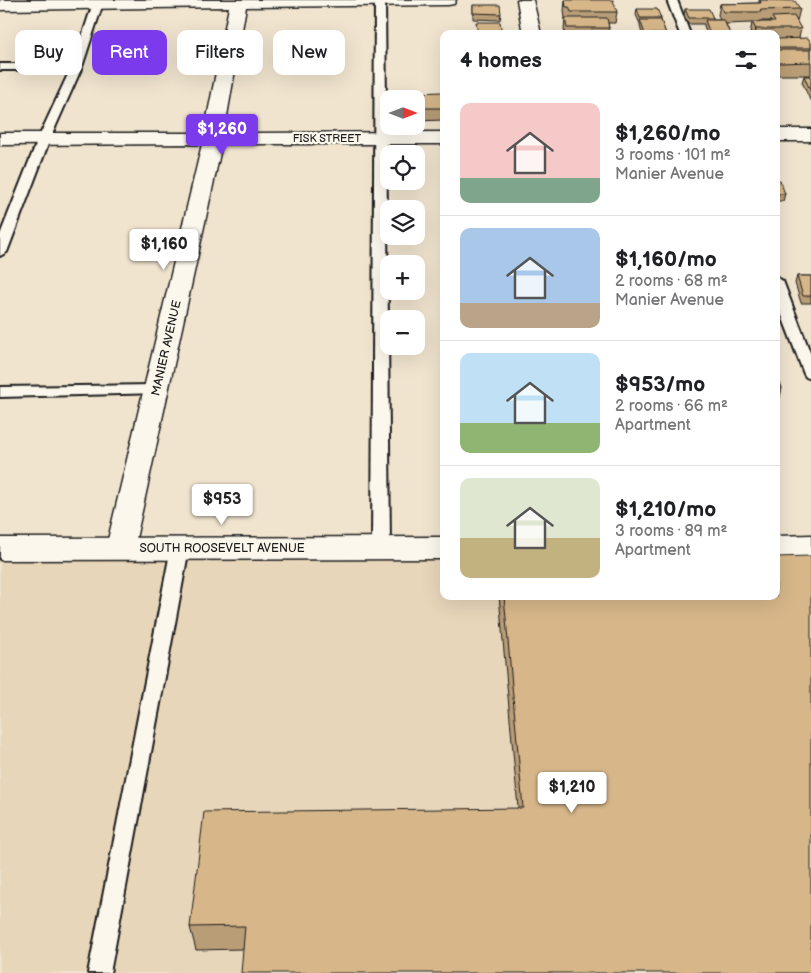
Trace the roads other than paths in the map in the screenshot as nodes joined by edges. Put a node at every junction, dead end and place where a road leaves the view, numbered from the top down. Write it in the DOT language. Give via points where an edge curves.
graph roads {
  1 [pos="380,0"];
  2 [pos="448,0"];
  3 [pos="525,0"];
  4 [pos="672,0"];
  5 [pos="239,1"];
  6 [pos="98,2"];
  7 [pos="0,5"];
  8 [pos="531,30"];
  9 [pos="683,30"];
  10 [pos="82,52"];
  11 [pos="0,67"];
  12 [pos="15,67"];
  13 [pos="73,75"];
  14 [pos="811,135"];
  15 [pos="780,136"];
  16 [pos="381,138"];
  17 [pos="440,138"];
  18 [pos="0,139"];
  19 [pos="44,139"];
  20 [pos="213,139"];
  21 [pos="0,252"];
  22 [pos="780,292"];
  23 [pos="811,374"];
  24 [pos="156,390"];
  25 [pos="0,392"];
  26 [pos="811,546"];
  27 [pos="780,547"];
  28 [pos="120,548"];
  29 [pos="180,548"];
  30 [pos="381,548"];
  31 [pos="440,548"];
  32 [pos="0,549"];
  33 [pos="99,973"];
  1 -- 2 [label="street"];
  1 -- 5 [label="street"];
  1 -- 16 [label="lane"];
  3 -- 8 [label="street"];
  4 -- 9 [label="lane"];
  5 -- 6 [label="street"];
  5 -- 20 [label="street, MANIER AVENUE"];
  6 -- 7 [label="street"];
  6 -- 10 [label="lane"];
  11 -- 12 [label="lane"];
  13 -- 19 [label="lane"];
  14 -- 15 [label="street"];
  16 -- 17 [label="street, FISK STREET"];
  16 -- 20 [label="street, FISK STREET"];
  16 -- 30 [label="lane"];
  18 -- 19 [label="street, FISK STREET"];
  19 -- 20 [label="street, FISK STREET"];
  19 -- 21 [label="lane"];
  20 -- 24 [label="street, MANIER AVENUE"];
  22 -- 23 [label="lane"];
  24 -- 25 [label="lane"];
  24 -- 28 [label="street, MANIER AVENUE"];
  26 -- 27 [label="street"];
  28 -- 29 [label="street, SOUTH ROOSEVELT AVENUE"];
  28 -- 32 [label="street, SOUTH ROOSEVELT AVENUE"];
  29 -- 30 [label="street, SOUTH ROOSEVELT AVENUE"];
  29 -- 33 [label="lane"];
  30 -- 31 [label="street, SOUTH ROOSEVELT AVENUE"];
}
